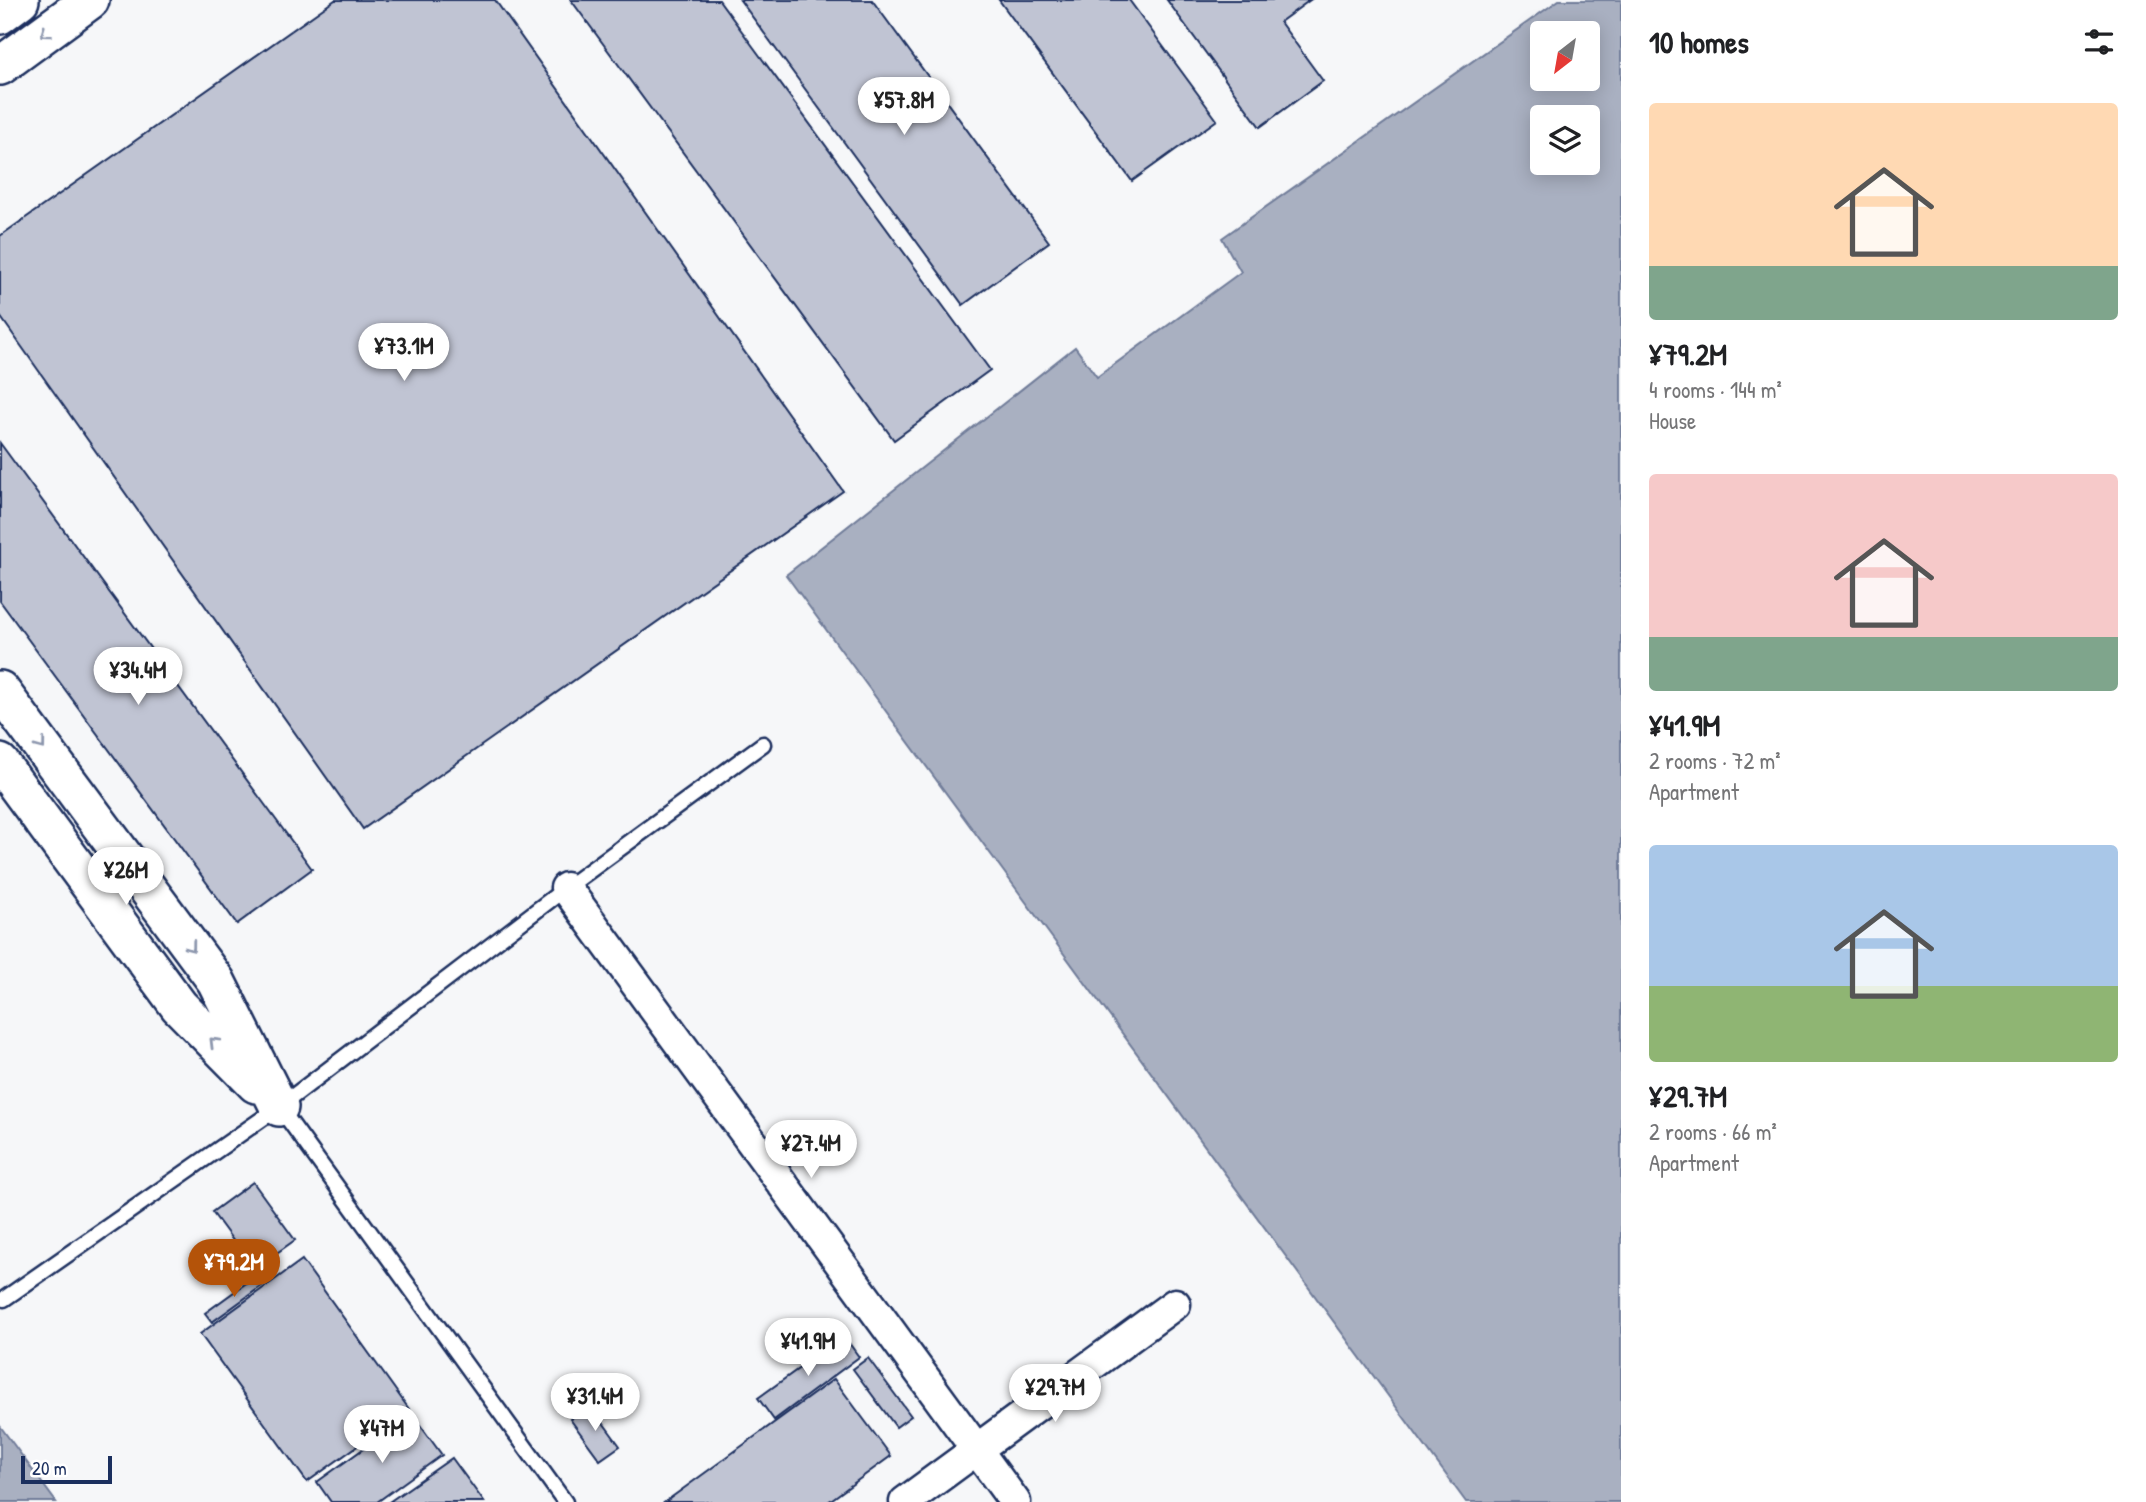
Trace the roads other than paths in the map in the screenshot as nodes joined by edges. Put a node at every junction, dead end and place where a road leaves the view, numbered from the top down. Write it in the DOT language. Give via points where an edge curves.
graph roads {
  1 [pos="20,0"];
  2 [pos="90,0"];
  3 [pos="0,15"];
  4 [pos="0,66"];
  5 [pos="0,690"];
  6 [pos="763,744"];
  7 [pos="0,763"];
  8 [pos="566,888"];
  9 [pos="279,1107"];
  10 [pos="4,1299"];
  11 [pos="1175,1304"];
  12 [pos="977,1449"];
  13 [pos="565,1502"];
  14 [pos="905,1502"];
  15 [pos="1015,1502"];
  1 -- 3 [label="street"];
  2 -- 4 [label="street, one-way"];
  5 -- 9 [label="street, one-way" via="216,981"];
  6 -- 8 [label="lane"];
  9 -- 7 [label="street, one-way" via="179,1006"];
  8 -- 9 [label="lane"];
  8 -- 12 [label="street"];
  9 -- 10 [label="lane"];
  9 -- 13 [label="lane"];
  11 -- 12 [label="street"];
  12 -- 14 [label="street"];
  12 -- 15 [label="street"];
}
